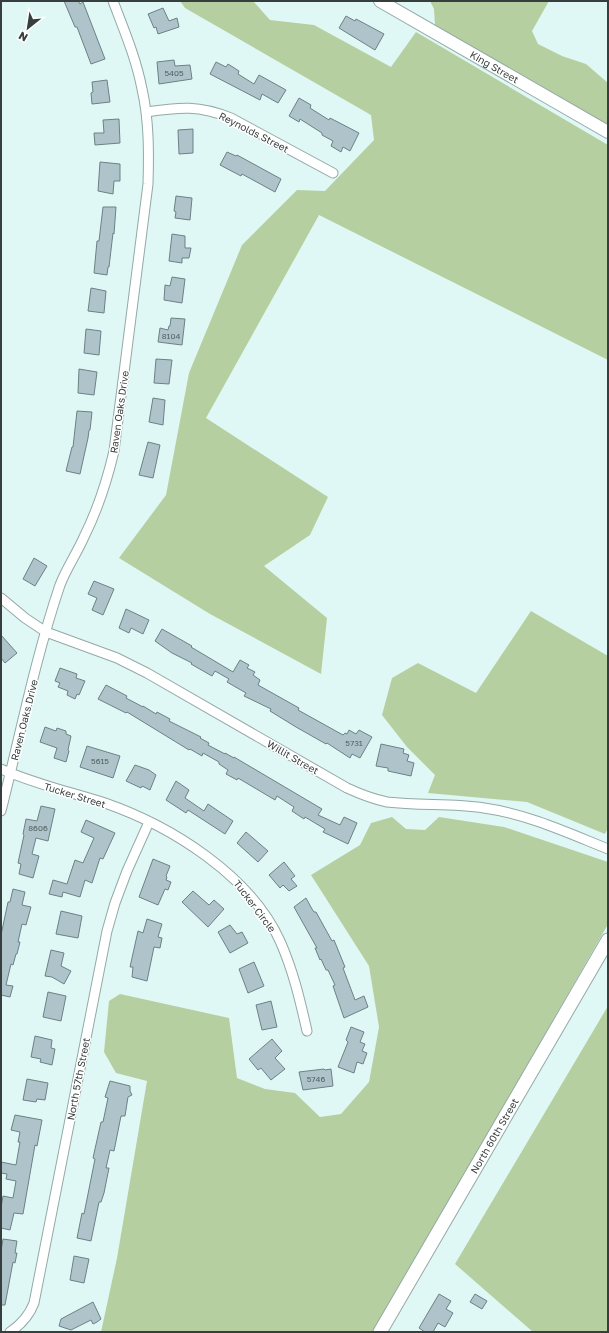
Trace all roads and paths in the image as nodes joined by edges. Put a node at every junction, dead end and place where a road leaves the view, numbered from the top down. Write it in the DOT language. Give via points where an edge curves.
graph roads {
  1 [pos="113,1"];
  2 [pos="380,1"];
  3 [pos="146,112"];
  4 [pos="608,132"];
  5 [pos="333,173"];
  6 [pos="1,598"];
  7 [pos="46,632"];
  8 [pos="1,770"];
  9 [pos="11,774"];
  10 [pos="1,811"];
  11 [pos="148,822"];
  12 [pos="608,849"];
  13 [pos="608,940"];
  14 [pos="307,1031"];
  15 [pos="10,1332"];
  16 [pos="380,1332"];
  1 -- 3 [label="street, Raven Oaks Drive" via="135,59"];
  2 -- 4 [label="street, King Street"];
  3 -- 5 [label="street, Reynolds Street" via="172,108 216,112"];
  3 -- 7 [label="street, Raven Oaks Drive" via="149,145 148,184 114,451 99,505 60,584"];
  6 -- 7 [label="street, Willit Street"];
  7 -- 9 [label="street, Raven Oaks Drive"];
  7 -- 12 [label="street, Willit Street" via="117,658 147,673 359,793 386,801 458,804 501,811 555,828"];
  8 -- 9 [label="street, Tucker Street"];
  9 -- 10 [label="street, Raven Oaks Drive"];
  9 -- 11 [label="street, Tucker Street" via="106,804"];
  11 -- 14 [label="street, Tucker Circle" via="221,867 246,891 265,916 291,967"];
  11 -- 15 [label="street, North 57th Street" via="115,903 108,931 34,1303 23,1322"];
  13 -- 16 [label="main road, North 60th Street"];
}
